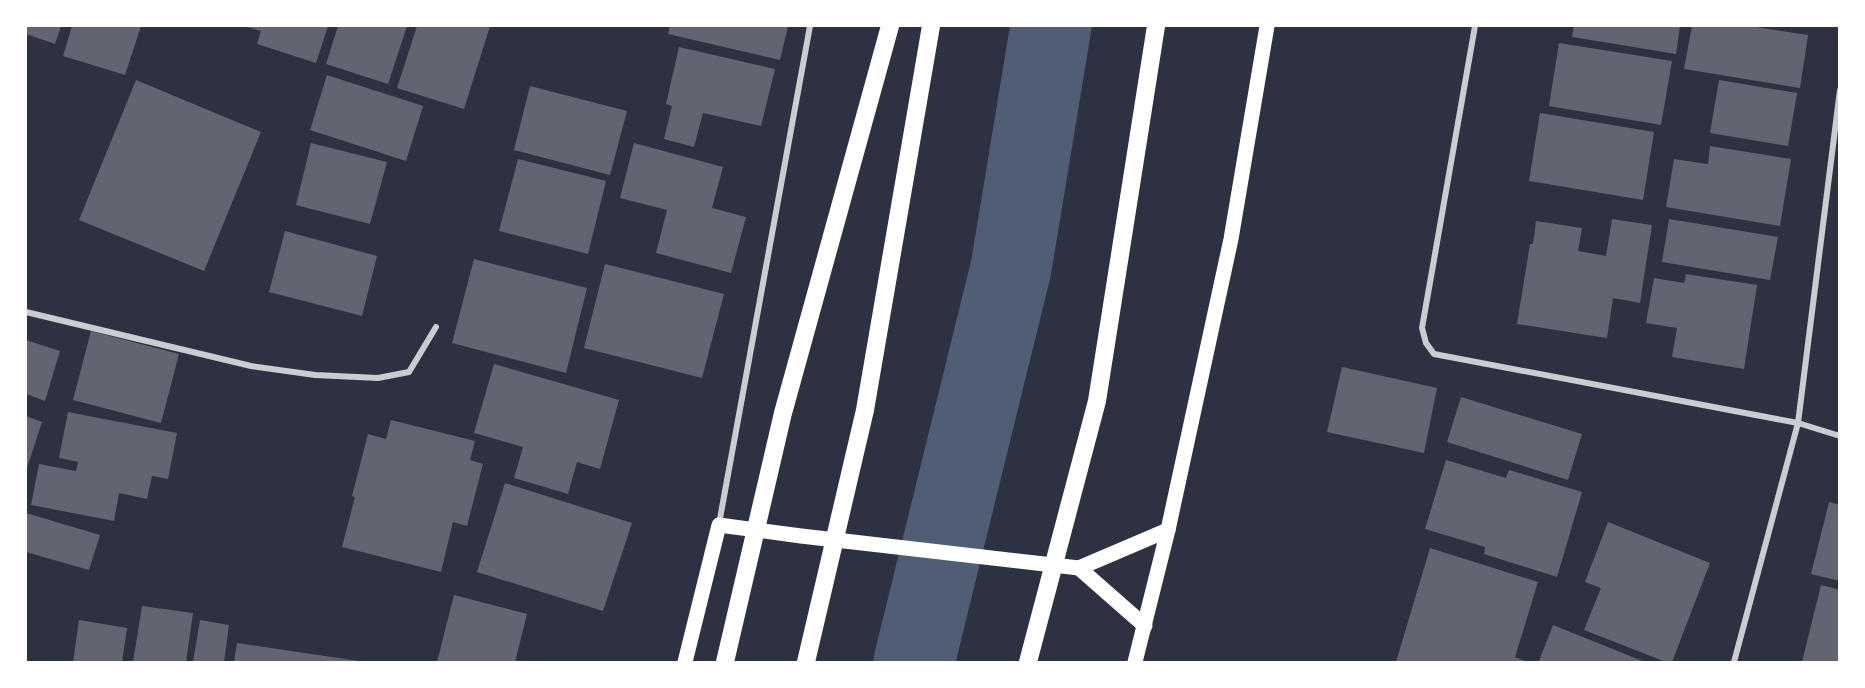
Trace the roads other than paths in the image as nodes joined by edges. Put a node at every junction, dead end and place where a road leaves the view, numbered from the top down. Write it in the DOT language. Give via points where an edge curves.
graph roads {
  1 [pos="810,26"];
  2 [pos="890,26"];
  3 [pos="931,26"];
  4 [pos="1156,26"];
  5 [pos="1267,26"];
  6 [pos="1475,26"];
  7 [pos="1839,90"];
  8 [pos="26,312"];
  9 [pos="436,327"];
  10 [pos="1798,423"];
  11 [pos="1839,436"];
  12 [pos="719,525"];
  13 [pos="1168,530"];
  14 [pos="1079,568"];
  15 [pos="1145,626"];
  16 [pos="685,663"];
  17 [pos="725,663"];
  18 [pos="806,663"];
  19 [pos="1028,663"];
  20 [pos="1135,663"];
  21 [pos="1734,663"];
  1 -- 12 [label="street"];
  2 -- 17 [label="highway" via="783,413"];
  3 -- 18 [label="highway" via="865,410"];
  4 -- 19 [label="highway" via="1097,401"];
  5 -- 13 [label="main road" via="1231,239"];
  6 -- 10 [label="street" via="1422,328 1425,343 1434,354"];
  7 -- 10 [label="street"];
  8 -- 9 [label="street" via="251,366 378,378 409,372"];
  10 -- 11 [label="street"];
  10 -- 21 [label="street"];
  12 -- 14 [label="main road"];
  12 -- 16 [label="main road"];
  13 -- 14 [label="main road"];
  13 -- 15 [label="main road"];
  14 -- 15 [label="main road"];
  15 -- 20 [label="main road"];
}
